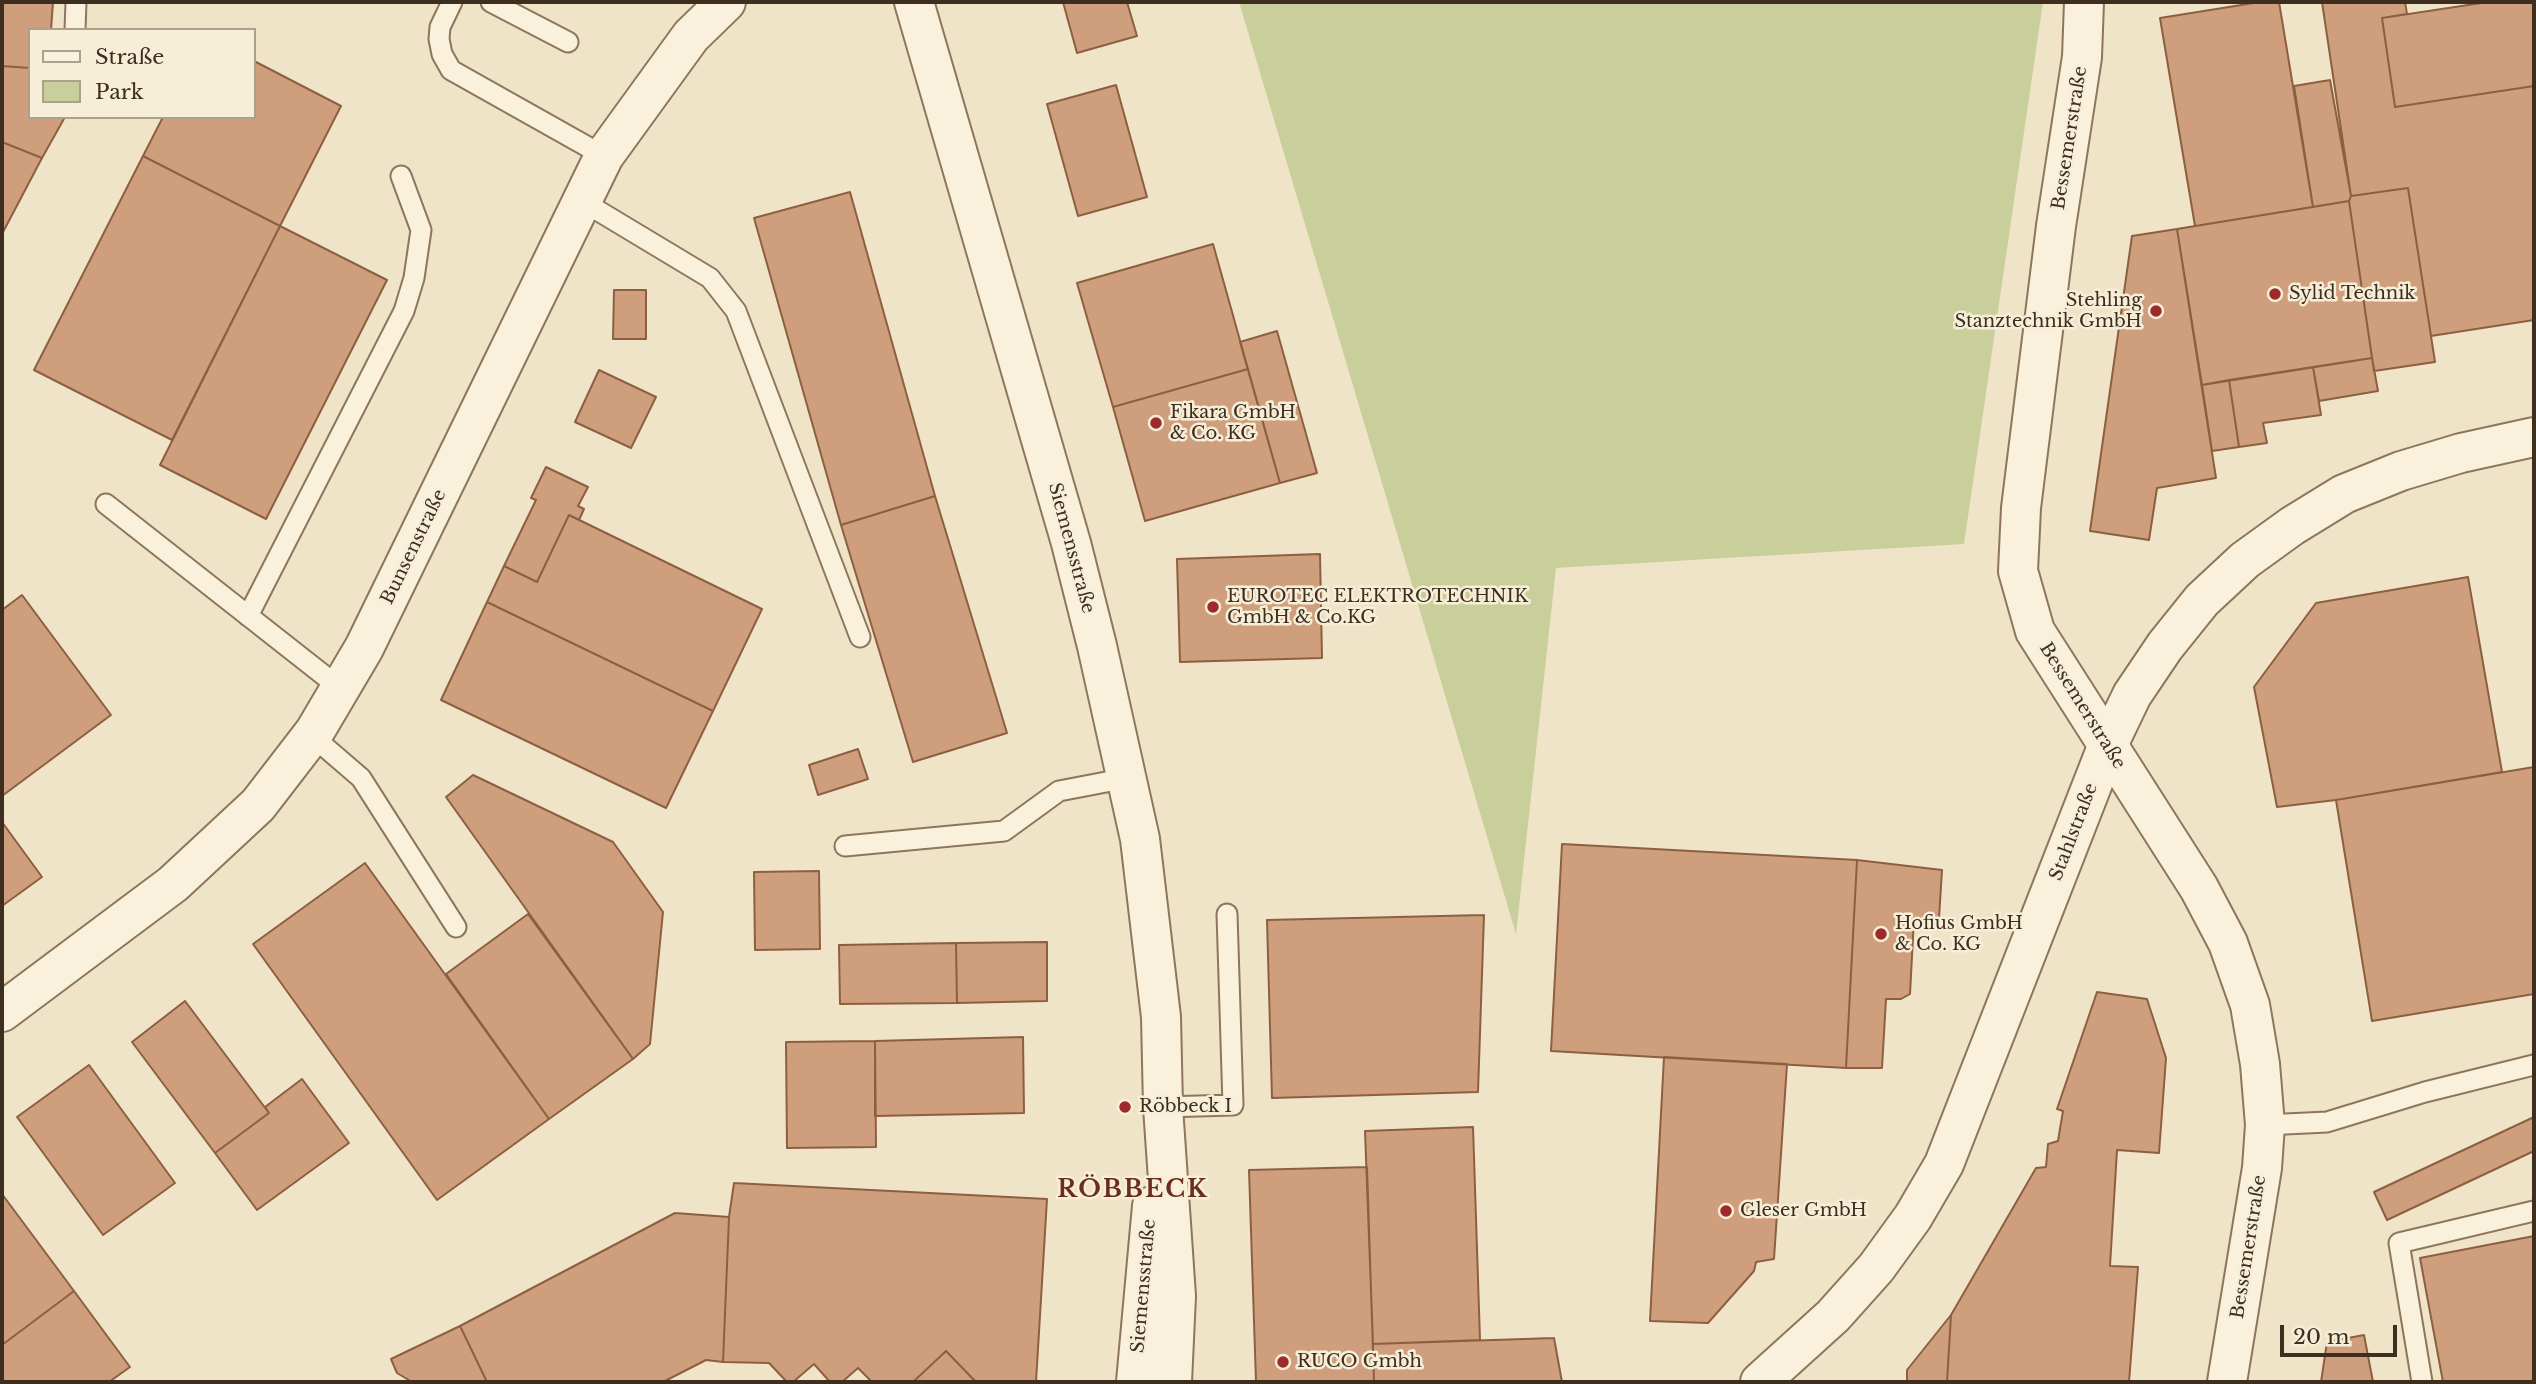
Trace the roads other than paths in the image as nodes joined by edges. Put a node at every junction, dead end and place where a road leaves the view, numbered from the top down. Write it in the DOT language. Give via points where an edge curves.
graph roads {
  1 [pos="76,2"];
  2 [pos="452,2"];
  3 [pos="491,2"];
  4 [pos="726,2"];
  5 [pos="914,2"];
  6 [pos="2084,2"];
  7 [pos="75,28"];
  8 [pos="568,42"];
  9 [pos="604,156"];
  10 [pos="401,176"];
  11 [pos="582,201"];
  12 [pos="2534,437"];
  13 [pos="106,504"];
  14 [pos="248,616"];
  15 [pos="860,638"];
  16 [pos="340,688"];
  17 [pos="311,735"];
  18 [pos="2107,747"];
  19 [pos="1127,778"];
  20 [pos="845,846"];
  21 [pos="1227,914"];
  22 [pos="456,927"];
  23 [pos="2,1012"];
  24 [pos="2534,1065"];
  25 [pos="1163,1107"];
  26 [pos="2265,1125"];
  27 [pos="2534,1211"];
  28 [pos="1136,1382"];
  29 [pos="1172,1382"];
  30 [pos="1760,1382"];
  31 [pos="2227,1382"];
  32 [pos="2422,1382"];
  1 -- 7 [label="lane"];
  2 -- 9 [label="lane" via="439,39 451,70"];
  3 -- 8 [label="lane"];
  4 -- 9 [label="street, Bunsenstraße" via="691,36"];
  5 -- 19 [label="street, Siemensstraße" via="1071,543"];
  6 -- 18 [label="street, Bessemerstraße" via="2082,57 2056,226 2021,508 2018,571 2035,631"];
  9 -- 11 [label="street, Bunsenstraße"];
  10 -- 14 [label="lane" via="421,230 404,311"];
  11 -- 15 [label="lane" via="710,278 736,311"];
  11 -- 16 [label="street, Bunsenstraße" via="364,648"];
  12 -- 18 [label="street, Stahlstraße" via="2401,471 2344,494 2245,560 2202,600 2165,646 2132,695"];
  13 -- 14 [label="lane"];
  14 -- 16 [label="lane"];
  16 -- 17 [label="street, Bunsenstraße"];
  17 -- 22 [label="lane" via="361,778"];
  17 -- 23 [label="street, Bunsenstraße" via="258,806 173,884"];
  18 -- 26 [label="street, Bessemerstraße" via="2199,888 2228,943 2250,1005"];
  18 -- 30 [label="street, Stahlstraße" via="1944,1164 1876,1268 1833,1317"];
  19 -- 20 [label="lane" via="1059,791 1004,831"];
  19 -- 25 [label="street, Siemensstraße" via="1152,928 1161,1017"];
  21 -- 25 [label="lane" via="1233,1105"];
  24 -- 26 [label="lane" via="2327,1122"];
  25 -- 28 [label="street, Siemensstraße"];
  25 -- 29 [label="street, Siemensstraße" via="1176,1296"];
  26 -- 31 [label="street, Bessemerstraße"];
  27 -- 32 [label="lane" via="2399,1243"];
}
